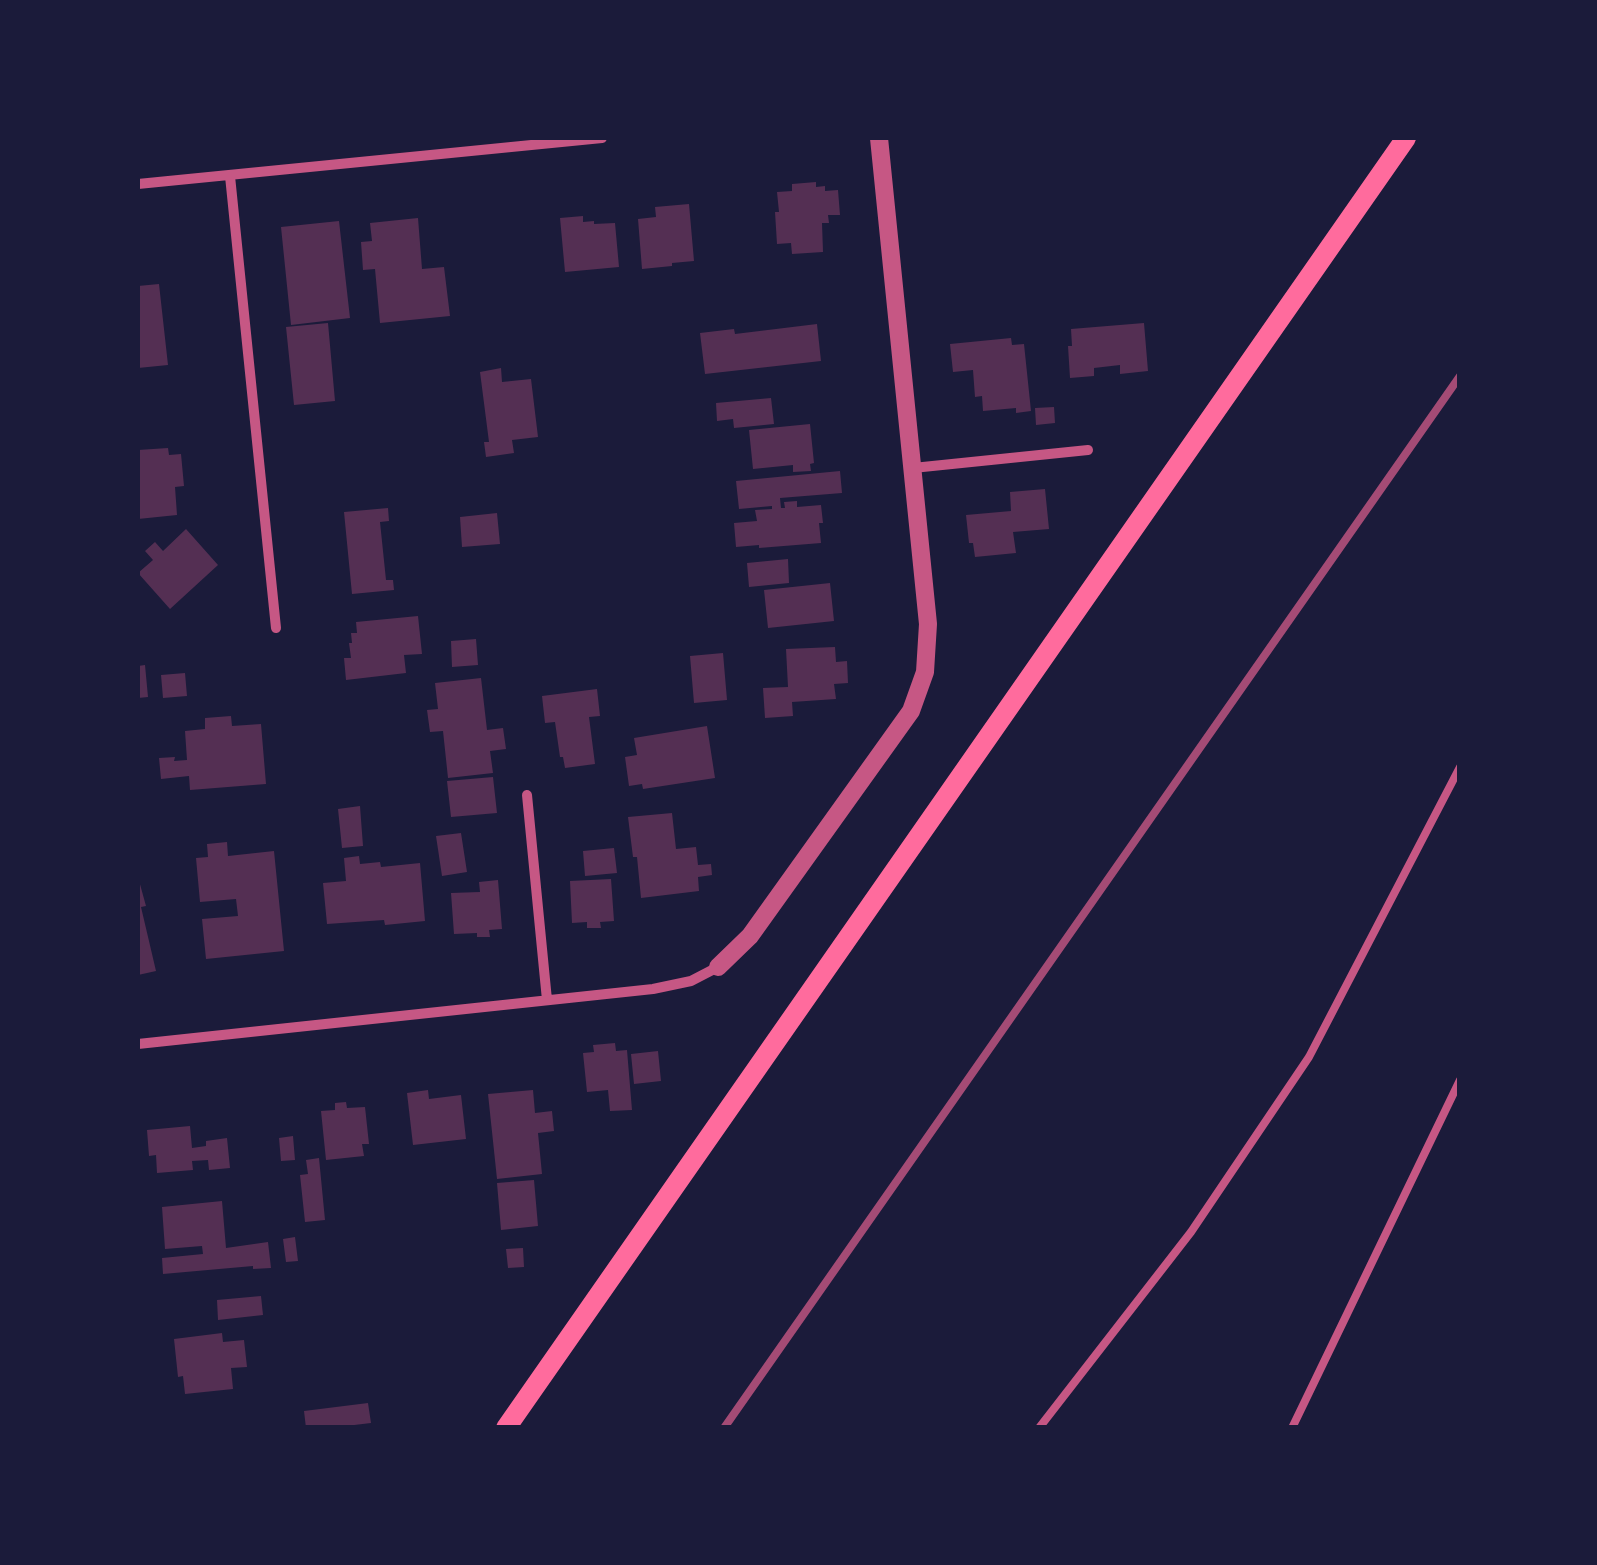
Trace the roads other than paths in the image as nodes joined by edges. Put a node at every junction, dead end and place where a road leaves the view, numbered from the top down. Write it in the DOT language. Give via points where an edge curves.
graph roads {
  1 [pos="430,138"];
  2 [pos="602,138"];
  3 [pos="879,138"];
  4 [pos="1406,138"];
  5 [pos="432,154"];
  6 [pos="230,176"];
  7 [pos="138,184"];
  8 [pos="1088,450"];
  9 [pos="913,468"];
  10 [pos="276,628"];
  11 [pos="1460,767"];
  12 [pos="527,794"];
  13 [pos="718,967"];
  14 [pos="547,1000"];
  15 [pos="138,1044"];
  16 [pos="1460,1080"];
  17 [pos="506,1428"];
  18 [pos="1039,1428"];
  19 [pos="1292,1428"];
  1 -- 5 [label="street"];
  2 -- 5 [label="street"];
  3 -- 9 [label="street"];
  4 -- 17 [label="main road"];
  5 -- 6 [label="street"];
  6 -- 7 [label="street"];
  6 -- 10 [label="street"];
  8 -- 9 [label="street"];
  9 -- 13 [label="street" via="928,624 925,672 911,711 750,936"];
  11 -- 18 [label="lane" via="1309,1058 1191,1232"];
  12 -- 14 [label="street"];
  13 -- 14 [label="street" via="653,989"];
  14 -- 15 [label="street"];
  16 -- 19 [label="lane"];
}
